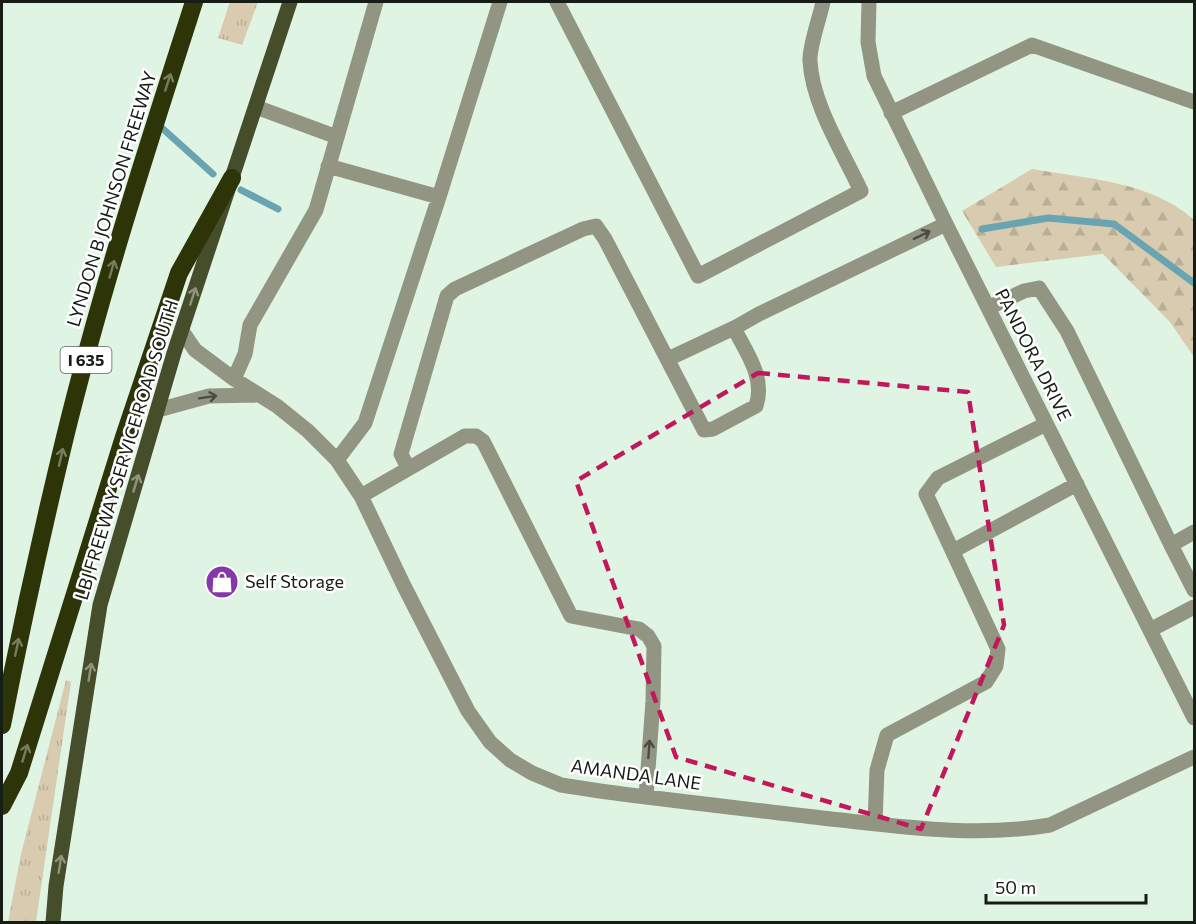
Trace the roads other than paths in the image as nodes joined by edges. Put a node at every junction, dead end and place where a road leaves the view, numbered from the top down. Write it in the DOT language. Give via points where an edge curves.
graph roads {
  1 [pos="194,2"];
  2 [pos="291,2"];
  3 [pos="376,2"];
  4 [pos="500,2"];
  5 [pos="557,2"];
  6 [pos="823,2"];
  7 [pos="869,2"];
  8 [pos="1194,102"];
  9 [pos="256,107"];
  10 [pos="891,113"];
  11 [pos="337,137"];
  12 [pos="328,166"];
  13 [pos="232,178"];
  14 [pos="439,197"];
  15 [pos="945,224"];
  16 [pos="988,308"];
  17 [pos="736,327"];
  18 [pos="182,331"];
  19 [pos="668,359"];
  20 [pos="234,379"];
  21 [pos="259,395"];
  22 [pos="158,410"];
  23 [pos="1046,424"];
  24 [pos="337,460"];
  25 [pos="408,468"];
  26 [pos="1077,484"];
  27 [pos="361,496"];
  28 [pos="1194,532"];
  29 [pos="1171,545"];
  30 [pos="953,551"];
  31 [pos="1194,590"];
  32 [pos="1194,607"];
  33 [pos="1150,630"];
  34 [pos="1194,718"];
  35 [pos="2,725"];
  36 [pos="1194,757"];
  37 [pos="646,797"];
  38 [pos="2,806"];
  39 [pos="875,824"];
  40 [pos="53,922"];
  35 -- 1 [label="highway, LYNDON B JOHNSON FREEWAY / I 635, one-way" via="66,435 144,158"];
  2 -- 9 [label="main road, LBJ FREEWAY SERVICE ROAD SOUTH"];
  3 -- 11 [label="street"];
  4 -- 14 [label="street"];
  5 -- 6 [label="street" via="698,276 861,191 814,85 810,59"];
  7 -- 10 [label="street, PANDORA DRIVE" via="868,42 874,76"];
  8 -- 10 [label="street" via="1032,45"];
  9 -- 11 [label="street"];
  9 -- 13 [label="main road, LBJ FREEWAY SERVICE ROAD SOUTH"];
  10 -- 15 [label="street, PANDORA DRIVE"];
  11 -- 12 [label="street"];
  12 -- 14 [label="street"];
  12 -- 20 [label="street" via="316,210 250,325 245,354"];
  18 -- 13 [label="main road, LBJ FREEWAY SERVICE ROAD SOUTH, one-way"];
  38 -- 13 [label="highway, one-way" via="19,773 179,273"];
  14 -- 24 [label="street" via="365,423"];
  15 -- 16 [label="street, PANDORA DRIVE"];
  17 -- 15 [label="street, one-way"];
  16 -- 23 [label="street, PANDORA DRIVE"];
  16 -- 29 [label="street" via="1039,288 1067,331"];
  17 -- 19 [label="street"];
  17 -- 19 [label="street" via="756,371 759,397 756,406 713,429 704,430"];
  18 -- 20 [label="street, AMANDA LANE" via="195,350"];
  18 -- 22 [label="main road, LBJ FREEWAY SERVICE ROAD SOUTH"];
  19 -- 25 [label="street" via="605,239 596,226 583,229 447,296 401,454"];
  20 -- 21 [label="street, AMANDA LANE"];
  22 -- 21 [label="street, one-way" via="209,396"];
  21 -- 24 [label="street, AMANDA LANE" via="308,431"];
  40 -- 22 [label="main road, LBJ FREEWAY SERVICE ROAD SOUTH, one-way" via="100,605"];
  23 -- 26 [label="street, PANDORA DRIVE"];
  23 -- 30 [label="street" via="938,478 926,494"];
  24 -- 27 [label="street, AMANDA LANE"];
  25 -- 27 [label="street"];
  37 -- 25 [label="street, one-way" via="654,646 648,636 639,629 571,616 483,441 476,436 465,436"];
  26 -- 30 [label="street"];
  26 -- 33 [label="street, PANDORA DRIVE"];
  27 -- 37 [label="street, AMANDA LANE" via="468,711 490,741 510,760 561,785"];
  28 -- 29 [label="street"];
  29 -- 31 [label="street"];
  30 -- 39 [label="street" via="998,649 996,666 986,682 887,735 877,770"];
  32 -- 33 [label="street"];
  33 -- 34 [label="street, PANDORA DRIVE"];
  36 -- 39 [label="street, AMANDA LANE" via="1050,825 971,832"];
  37 -- 39 [label="street, AMANDA LANE"];
}
